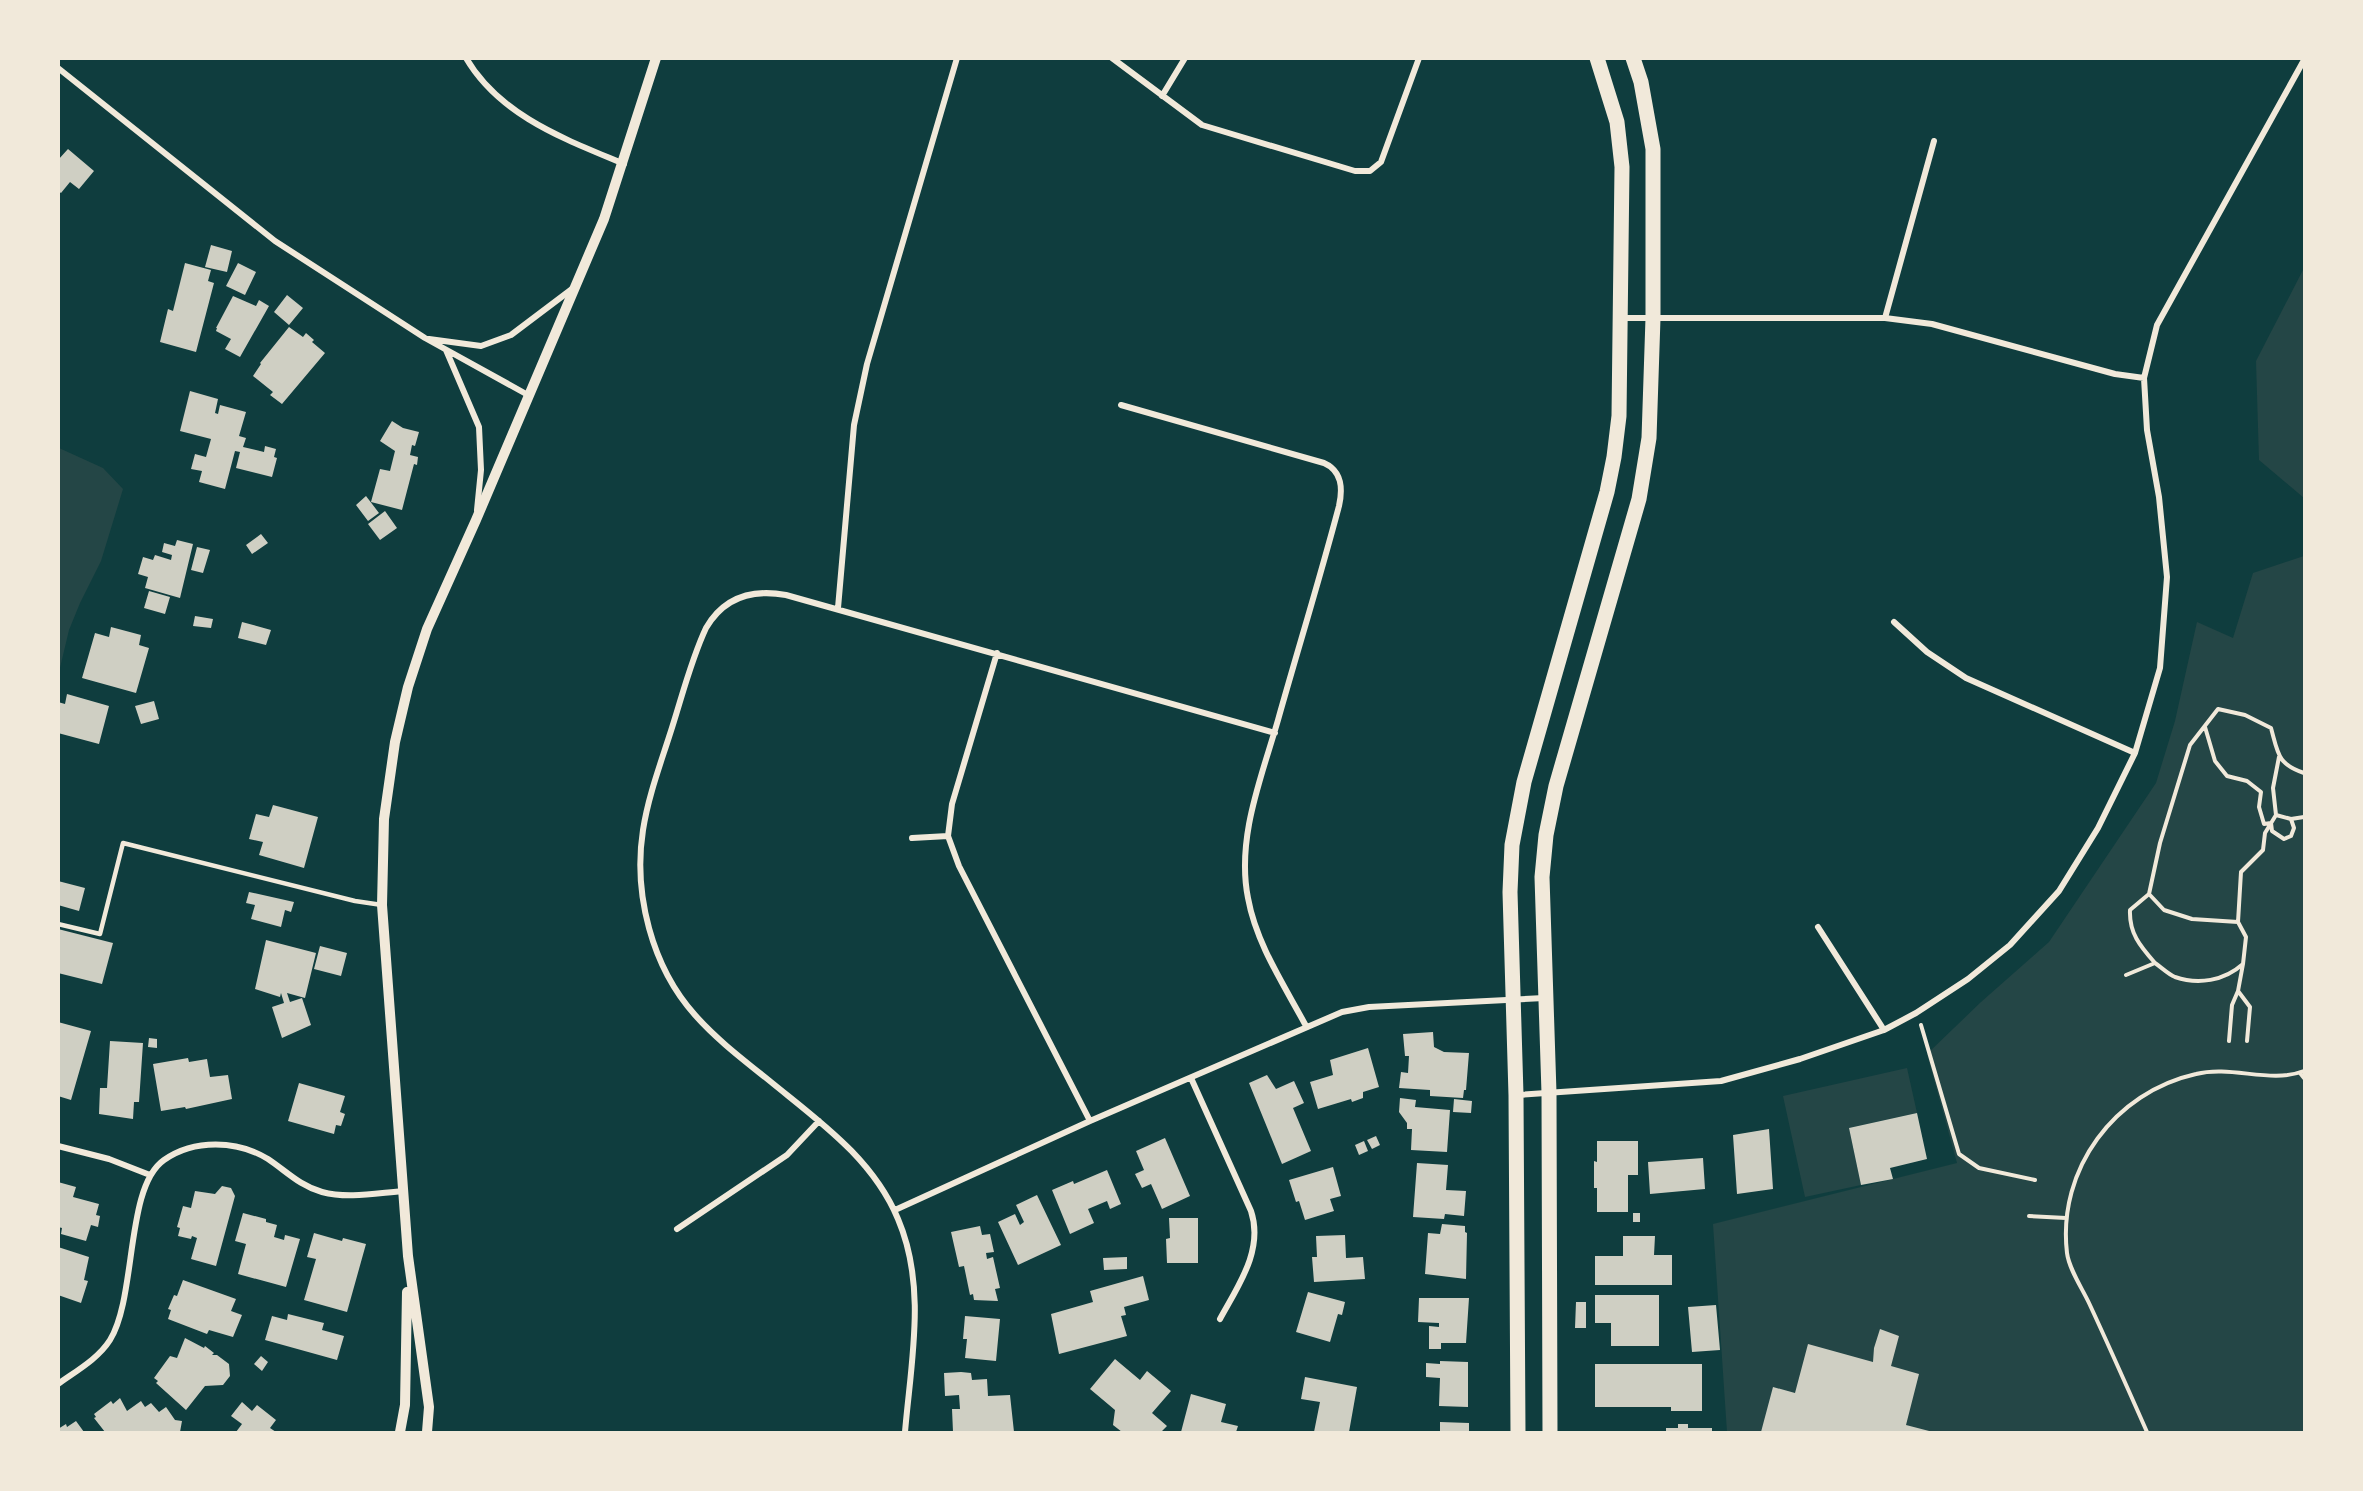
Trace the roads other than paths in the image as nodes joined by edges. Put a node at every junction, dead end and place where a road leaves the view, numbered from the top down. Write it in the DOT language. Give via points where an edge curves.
graph roads {
  1 [pos="466,58"];
  2 [pos="656,58"];
  3 [pos="957,58"];
  4 [pos="1112,58"];
  5 [pos="1185,58"];
  6 [pos="1419,58"];
  7 [pos="1597,58"];
  8 [pos="1633,58"];
  9 [pos="2304,60"];
  10 [pos="58,68"];
  11 [pos="1162,96"];
  12 [pos="1934,141"];
  13 [pos="624,164"];
  14 [pos="575,287"];
  15 [pos="1621,318"];
  16 [pos="1653,318"];
  17 [pos="1885,318"];
  18 [pos="425,338"];
  19 [pos="445,350"];
  20 [pos="2144,378"];
  21 [pos="528,395"];
  22 [pos="1121,405"];
  23 [pos="476,520"];
  24 [pos="838,608"];
  25 [pos="1894,622"];
  26 [pos="997,653"];
  27 [pos="1275,733"];
  28 [pos="2135,753"];
  29 [pos="948,836"];
  30 [pos="912,838"];
  31 [pos="382,905"];
  32 [pos="58,924"];
  33 [pos="1818,927"];
  34 [pos="1546,997"];
  35 [pos="1514,1000"];
  36 [pos="1306,1026"];
  37 [pos="1884,1030"];
  38 [pos="1191,1078"];
  39 [pos="1549,1093"];
  40 [pos="1516,1095"];
  41 [pos="819,1121"];
  42 [pos="1090,1121"];
  43 [pos="58,1146"];
  44 [pos="150,1174"];
  45 [pos="404,1191"];
  46 [pos="895,1210"];
  47 [pos="677,1229"];
  48 [pos="408,1256"];
  49 [pos="1220,1319"];
  50 [pos="58,1384"];
  51 [pos="400,1432"];
  52 [pos="427,1432"];
  53 [pos="904,1432"];
  54 [pos="1518,1432"];
  55 [pos="1550,1432"];
  1 -- 13 [label="street" via="510,109 564,139"];
  2 -- 13 [label="street"];
  3 -- 24 [label="street" via="865,374 854,425"];
  4 -- 11 [label="street"];
  5 -- 11 [label="street"];
  6 -- 11 [label="street" via="1381,162 1370,171 1355,171 1202,125"];
  7 -- 15 [label="main road" via="1617,122 1621,156"];
  8 -- 16 [label="main road" via="1653,149"];
  9 -- 20 [label="street" via="2157,325"];
  10 -- 18 [label="street" via="275,242"];
  12 -- 17 [label="street"];
  13 -- 14 [label="street"];
  14 -- 18 [label="street" via="511,335 481,346"];
  14 -- 21 [label="street"];
  15 -- 16 [label="street"];
  15 -- 35 [label="main road" via="1618,423 1609,484 1515,822 1510,875"];
  16 -- 17 [label="street"];
  16 -- 34 [label="main road" via="1649,438 1641,489 1558,776 1546,835 1542,877"];
  17 -- 20 [label="street" via="1932,324 2115,374"];
  18 -- 19 [label="street"];
  19 -- 21 [label="street"];
  19 -- 23 [label="street" via="479,427 481,470"];
  20 -- 28 [label="street" via="2167,577 2160,668"];
  21 -- 23 [label="street"];
  22 -- 27 [label="street" via="1324,462 1338,474 1338,506"];
  23 -- 31 [label="street" via="427,629 408,687 384,819"];
  24 -- 26 [label="street"];
  24 -- 41 [label="street" via="756,592 731,601 710,621 652,787 641,856 642,893 651,933 678,992 707,1028"];
  25 -- 28 [label="street" via="1927,652 1966,678"];
  26 -- 27 [label="street"];
  26 -- 29 [label="street" via="952,804"];
  27 -- 36 [label="street" via="1251,820 1246,886 1263,944"];
  28 -- 37 [label="street" via="2098,828 2059,891 2010,945 1968,979"];
  29 -- 30 [label="street"];
  29 -- 42 [label="street" via="959,866"];
  31 -- 32 [label="lane" via="123,843 100,934"];
  31 -- 45 [label="street"];
  33 -- 37 [label="street"];
  34 -- 35 [label="street"];
  34 -- 39 [label="main road"];
  35 -- 36 [label="street" via="1358,1008"];
  35 -- 40 [label="main road"];
  36 -- 38 [label="street"];
  37 -- 39 [label="street" via="1721,1081"];
  38 -- 42 [label="street"];
  38 -- 49 [label="street" via="1256,1229 1248,1264"];
  39 -- 40 [label="street"];
  39 -- 55 [label="main road"];
  40 -- 54 [label="main road"];
  41 -- 46 [label="street" via="867,1167"];
  41 -- 47 [label="street" via="787,1155"];
  42 -- 46 [label="street"];
  43 -- 44 [label="street"];
  44 -- 45 [label="street" via="164,1160 183,1151 225,1144 260,1155 302,1184 322,1192 345,1195"];
  44 -- 50 [label="street" via="142,1196 117,1327 103,1350"];
  45 -- 48 [label="street"];
  46 -- 53 [label="street" via="916,1292"];
  48 -- 51 [label="street" via="405,1405"];
  48 -- 52 [label="street" via="429,1407"];
}
